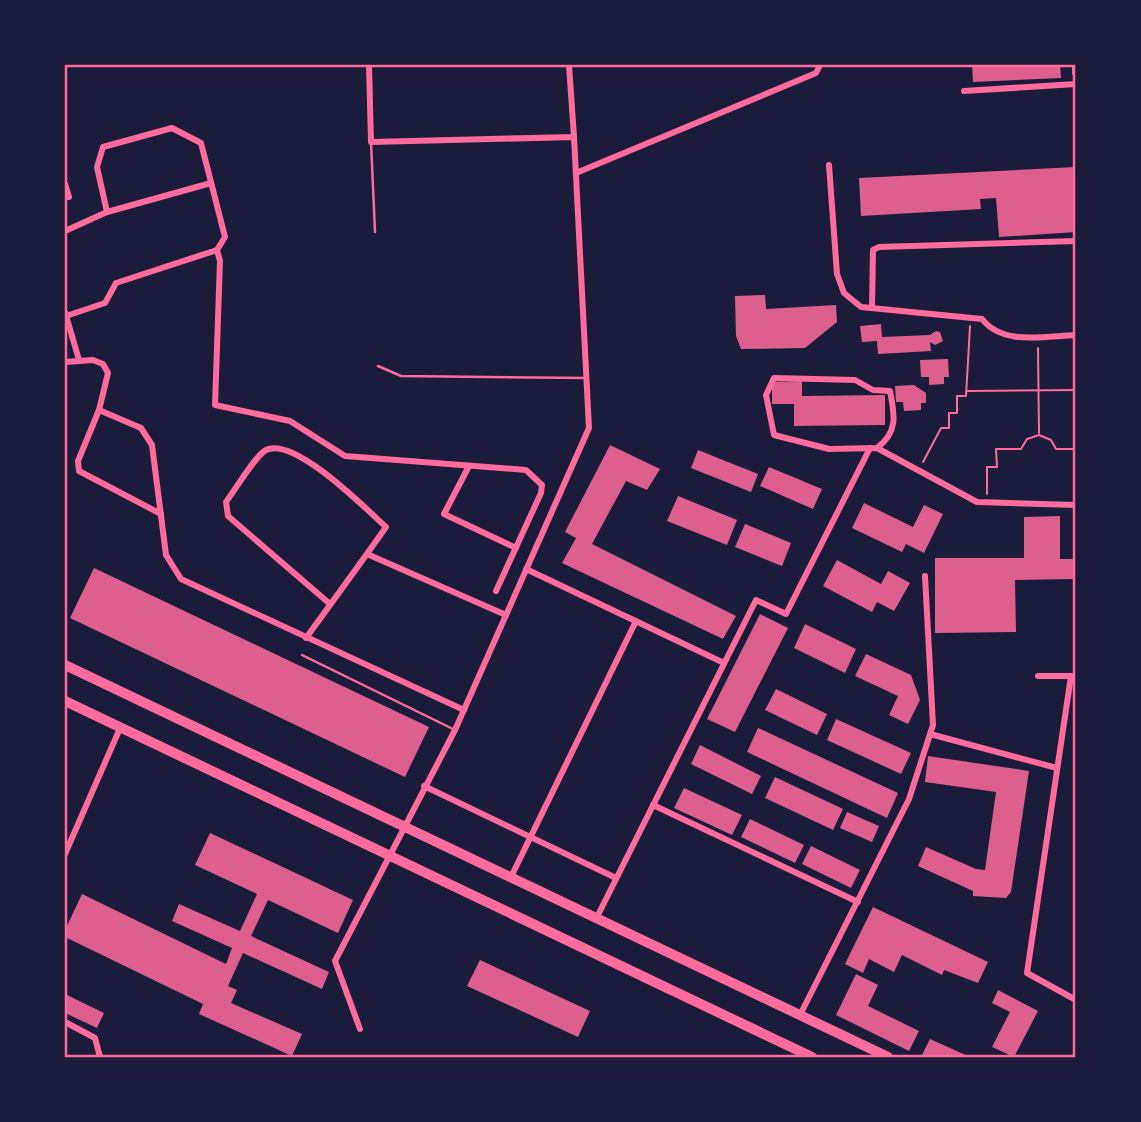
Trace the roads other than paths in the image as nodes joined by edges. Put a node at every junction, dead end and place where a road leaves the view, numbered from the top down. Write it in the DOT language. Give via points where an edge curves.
graph roads {
  1 [pos="369,65"];
  2 [pos="569,65"];
  3 [pos="820,65"];
  4 [pos="1076,85"];
  5 [pos="964,91"];
  6 [pos="574,137"];
  7 [pos="371,142"];
  8 [pos="829,165"];
  9 [pos="576,173"];
  10 [pos="211,183"];
  11 [pos="65,184"];
  12 [pos="69,197"];
  13 [pos="107,212"];
  14 [pos="65,231"];
  15 [pos="375,232"];
  16 [pos="1076,241"];
  17 [pos="217,250"];
  18 [pos="872,308"];
  19 [pos="65,314"];
  20 [pos="1076,335"];
  21 [pos="79,360"];
  22 [pos="65,362"];
  23 [pos="378,366"];
  24 [pos="586,378"];
  25 [pos="99,410"];
  26 [pos="874,448"];
  27 [pos="469,466"];
  28 [pos="1076,505"];
  29 [pos="161,514"];
  30 [pos="516,548"];
  31 [pos="367,554"];
  32 [pos="526,569"];
  33 [pos="925,576"];
  34 [pos="496,591"];
  35 [pos="330,604"];
  36 [pos="506,615"];
  37 [pos="636,621"];
  38 [pos="306,638"];
  39 [pos="302,655"];
  40 [pos="724,663"];
  41 [pos="65,665"];
  42 [pos="1038,676"];
  43 [pos="1074,676"];
  44 [pos="65,701"];
  45 [pos="464,710"];
  46 [pos="121,726"];
  47 [pos="454,730"];
  48 [pos="930,734"];
  49 [pos="1057,768"];
  50 [pos="424,786"];
  51 [pos="653,805"];
  52 [pos="405,827"];
  53 [pos="530,836"];
  54 [pos="65,855"];
  55 [pos="390,855"];
  56 [pos="511,877"];
  57 [pos="616,878"];
  58 [pos="858,902"];
  59 [pos="596,919"];
  60 [pos="1076,1000"];
  61 [pos="800,1015"];
  62 [pos="65,1022"];
  63 [pos="360,1029"];
  64 [pos="100,1057"];
  65 [pos="812,1057"];
  66 [pos="888,1057"];
  1 -- 7 [label="street"];
  2 -- 6 [label="street"];
  3 -- 9 [label="street" via="816,73"];
  4 -- 5 [label="street"];
  6 -- 7 [label="street"];
  6 -- 9 [label="street"];
  7 -- 15 [label="lane"];
  8 -- 18 [label="street" via="837,274 844,293 861,307"];
  9 -- 24 [label="street"];
  10 -- 13 [label="street"];
  10 -- 13 [label="street" via="201,143 172,128 103,147 97,167"];
  10 -- 17 [label="street" via="225,237"];
  11 -- 12 [label="street"];
  13 -- 14 [label="street"];
  16 -- 18 [label="street" via="879,247 870,258"];
  17 -- 19 [label="street" via="116,283 105,303"];
  17 -- 27 [label="street" via="215,405 290,421 345,456"];
  18 -- 20 [label="street" via="982,319 989,329 1005,337"];
  19 -- 21 [label="street"];
  21 -- 22 [label="street"];
  21 -- 25 [label="street" via="103,364 108,373"];
  23 -- 24 [label="lane" via="401,376"];
  24 -- 32 [label="street" via="589,428"];
  25 -- 29 [label="street" via="141,428 152,445"];
  25 -- 29 [label="street" via="78,461 79,471"];
  26 -- 26 [label="street" via="829,449 774,435 766,395 774,378 855,380 873,390 886,389 891,396 893,430 890,439"];
  26 -- 28 [label="street" via="977,502"];
  26 -- 40 [label="street" via="786,614 756,600"];
  27 -- 30 [label="street" via="444,514"];
  27 -- 30 [label="street" via="526,470 542,485"];
  29 -- 38 [label="street" via="166,555 181,579"];
  30 -- 34 [label="street"];
  31 -- 35 [label="street"];
  31 -- 35 [label="street" via="387,527 302,456 277,447 264,450 226,502 228,516"];
  31 -- 36 [label="street"];
  32 -- 36 [label="street"];
  32 -- 37 [label="street"];
  33 -- 48 [label="street"];
  35 -- 38 [label="street"];
  36 -- 45 [label="street"];
  37 -- 40 [label="street"];
  37 -- 53 [label="street"];
  38 -- 45 [label="street"];
  39 -- 47 [label="lane"];
  40 -- 51 [label="street"];
  41 -- 52 [label="main road"];
  42 -- 43 [label="street"];
  43 -- 49 [label="street"];
  44 -- 46 [label="main road"];
  45 -- 47 [label="street"];
  46 -- 54 [label="street"];
  46 -- 55 [label="main road"];
  47 -- 50 [label="street"];
  48 -- 49 [label="street"];
  48 -- 58 [label="street" via="909,799"];
  49 -- 60 [label="street" via="1027,972"];
  50 -- 52 [label="street"];
  50 -- 53 [label="street"];
  51 -- 57 [label="street"];
  51 -- 58 [label="street"];
  52 -- 55 [label="street"];
  52 -- 56 [label="main road"];
  53 -- 56 [label="street"];
  53 -- 57 [label="street"];
  55 -- 63 [label="street" via="335,961"];
  55 -- 65 [label="main road"];
  56 -- 59 [label="main road"];
  57 -- 59 [label="street"];
  58 -- 61 [label="street"];
  59 -- 61 [label="main road"];
  61 -- 66 [label="main road"];
  62 -- 64 [label="street" via="95,1038"];
}
